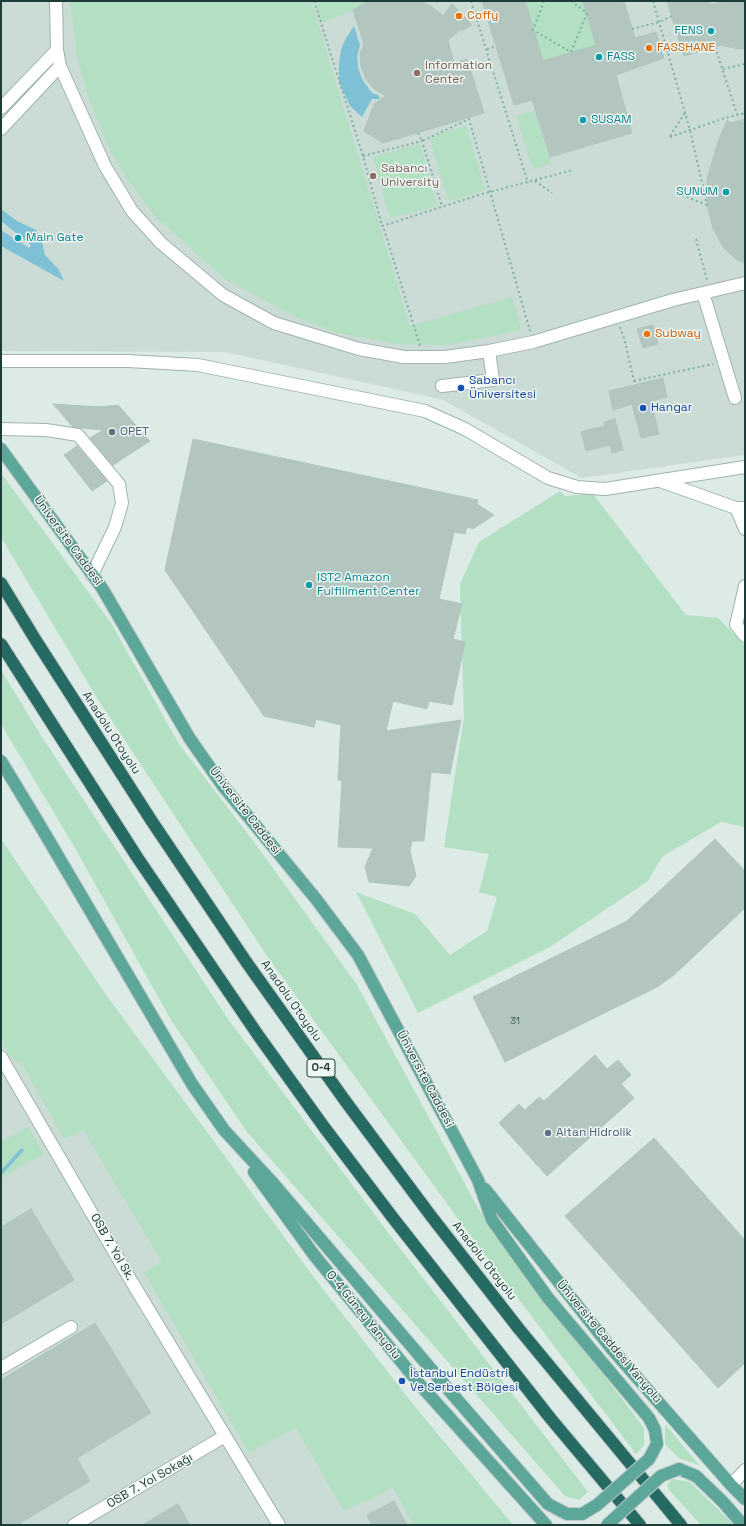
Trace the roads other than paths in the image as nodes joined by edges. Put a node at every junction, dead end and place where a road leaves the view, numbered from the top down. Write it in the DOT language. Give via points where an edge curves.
graph roads {
  1 [pos="56,1"];
  2 [pos="57,50"];
  3 [pos="60,66"];
  4 [pos="1,108"];
  5 [pos="1,129"];
  6 [pos="745,283"];
  7 [pos="707,292"];
  8 [pos="489,351"];
  9 [pos="1,361"];
  10 [pos="442,386"];
  11 [pos="735,398"];
  12 [pos="1,429"];
  13 [pos="1,448"];
  14 [pos="745,467"];
  15 [pos="659,481"];
  16 [pos="740,508"];
  17 [pos="745,529"];
  18 [pos="92,575"];
  19 [pos="1,583"];
  20 [pos="745,586"];
  21 [pos="745,636"];
  22 [pos="1,644"];
  23 [pos="1,762"];
  24 [pos="1,1057"];
  25 [pos="224,1130"];
  26 [pos="478,1180"];
  27 [pos="71,1327"];
  28 [pos="1,1368"];
  29 [pos="225,1436"];
  30 [pos="745,1470"];
  31 [pos="731,1485"];
  32 [pos="745,1499"];
  33 [pos="74,1525"];
  34 [pos="279,1525"];
  35 [pos="546,1525"];
  36 [pos="606,1525"];
  37 [pos="640,1525"];
  38 [pos="681,1525"];
  39 [pos="744,1525"];
  1 -- 2 [label="street"];
  2 -- 3 [label="street"];
  2 -- 4 [label="street"];
  3 -- 5 [label="street"];
  3 -- 8 [label="street" via="106,166 132,211 162,243 223,295 274,323 359,349 404,357 445,357"];
  6 -- 7 [label="street"];
  7 -- 8 [label="street" via="533,342"];
  7 -- 11 [label="street"];
  8 -- 10 [label="street" via="493,380"];
  9 -- 15 [label="street" via="128,361 198,365 425,411 465,429 548,478 577,487 604,489"];
  12 -- 18 [label="street" via="46,430 78,435 119,484 122,503 115,527"];
  13 -- 18 [label="main road, Üniversite Caddesi"];
  14 -- 15 [label="street"];
  15 -- 16 [label="street"];
  16 -- 17 [label="street"];
  18 -- 26 [label="main road, Üniversite Caddesi" via="123,622 194,744 223,786 316,899 358,955"];
  19 -- 38 [label="highway, Anadolu Otoyolu / O-4" via="151,820 247,963 346,1102 518,1329"];
  20 -- 21 [label="street" via="736,625"];
  22 -- 37 [label="highway, O-4" via="137,857 324,1127 537,1401"];
  23 -- 25 [label="main road" via="192,1084"];
  24 -- 29 [label="street, OSB 7. Yol Sk." via="126,1273"];
  25 -- 26 [label="main road, bridge" via="272,1182 548,1504 567,1514 582,1514 597,1505 649,1459 657,1444 655,1430 649,1418 548,1298 492,1220"];
  25 -- 35 [label="main road, O-4 Güney Yanyolu" via="319,1261 422,1387"];
  26 -- 31 [label="main road, Üniversite Caddesi Yanyolu" via="612,1348"];
  27 -- 28 [label="street"];
  29 -- 33 [label="street, OSB 7. Yol Sokağı"];
  29 -- 34 [label="street, OSB 7. Yol Sk."];
  30 -- 31 [label="street"];
  31 -- 32 [label="main road, Üniversite Caddesi Yanyolu"];
  36 -- 39 [label="main road, bridge" via="661,1476 679,1469 696,1476"];
}
